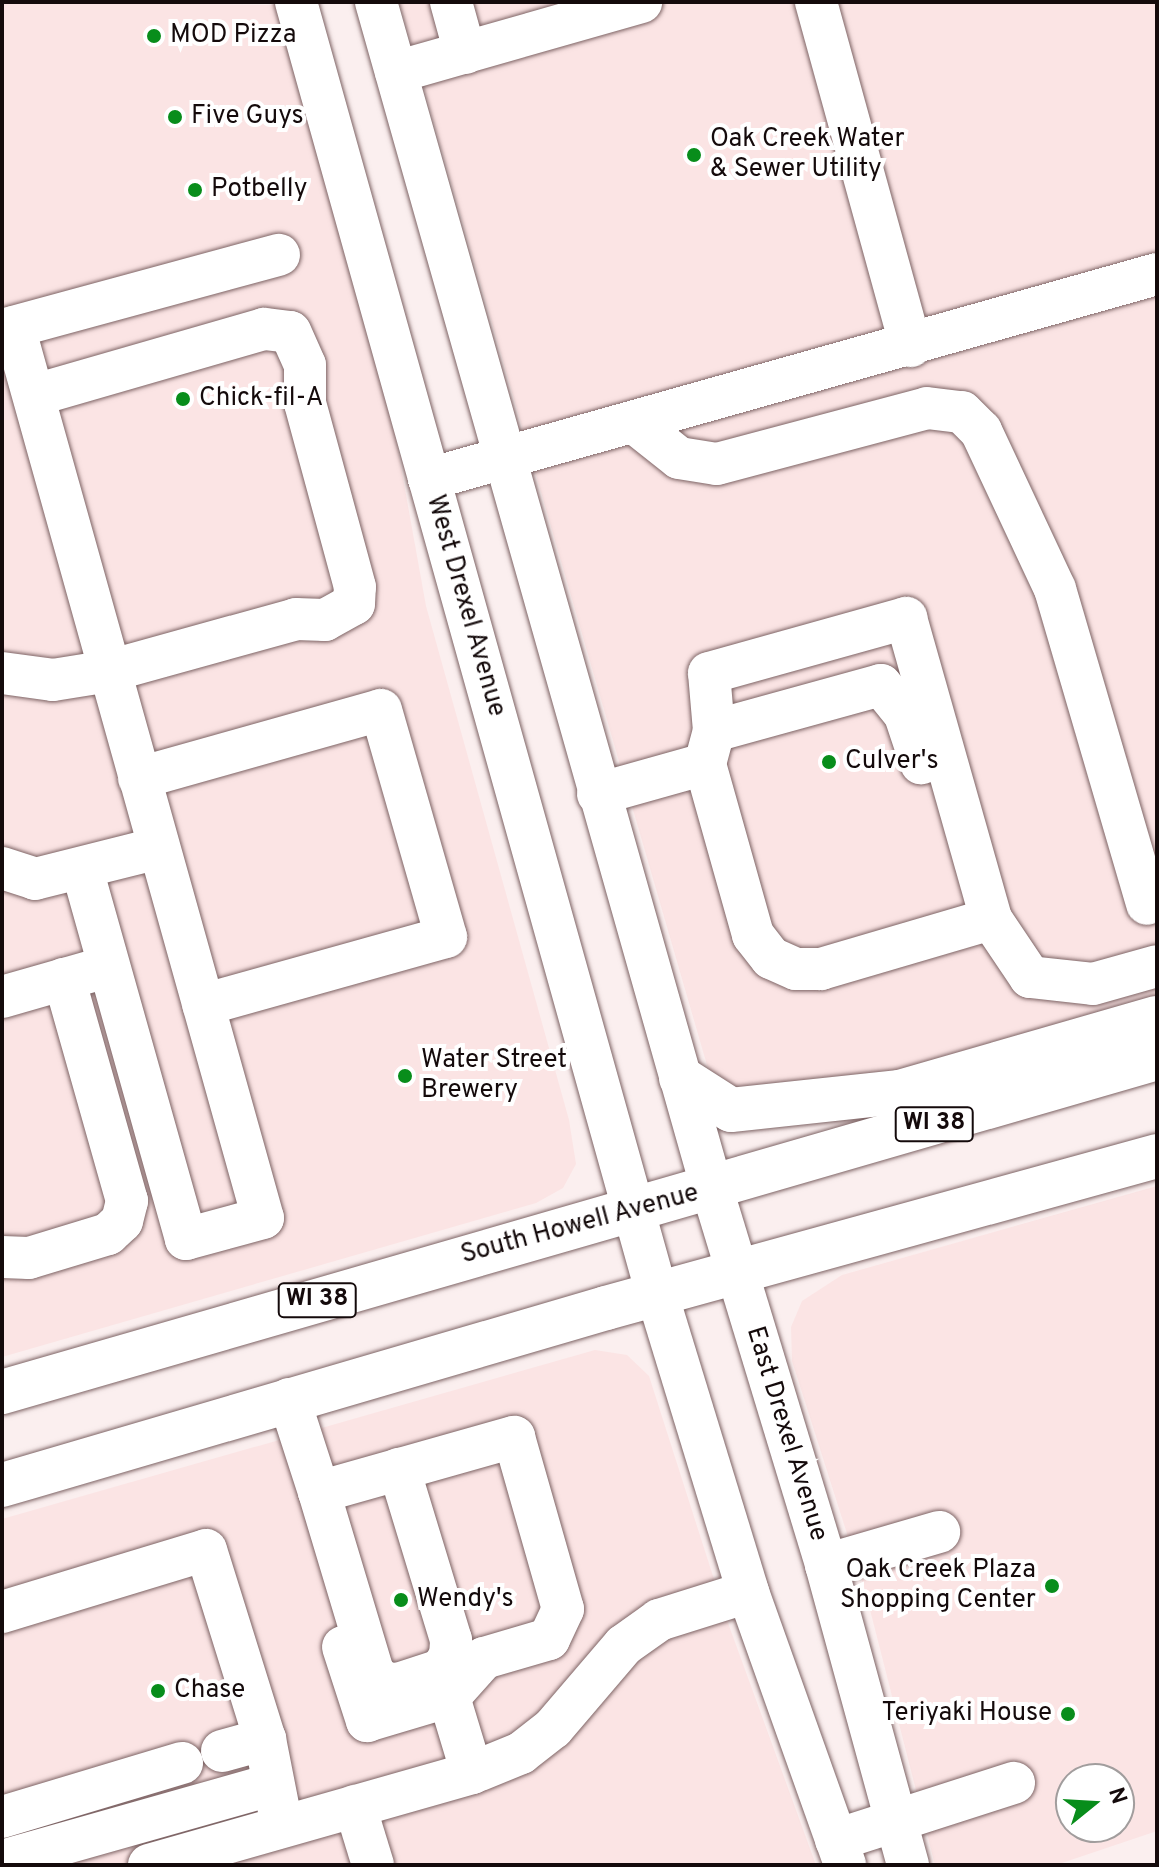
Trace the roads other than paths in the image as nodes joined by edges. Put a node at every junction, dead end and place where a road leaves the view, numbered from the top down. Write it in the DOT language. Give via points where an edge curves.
graph roads {
  1 [pos="296,2"];
  2 [pos="376,2"];
  3 [pos="451,2"];
  4 [pos="641,2"];
  5 [pos="816,2"];
  6 [pos="465,53"];
  7 [pos="396,72"];
  8 [pos="279,255"];
  9 [pos="1157,274"];
  10 [pos="8,328"];
  11 [pos="911,346"];
  12 [pos="36,395"];
  13 [pos="635,423"];
  14 [pos="502,458"];
  15 [pos="429,479"];
  16 [pos="109,671"];
  17 [pos="2,673"];
  18 [pos="709,747"];
  19 [pos="139,778"];
  20 [pos="598,794"];
  21 [pos="944,833"];
  22 [pos="158,848"];
  23 [pos="2,868"];
  24 [pos="82,869"];
  25 [pos="1147,904"];
  26 [pos="991,919"];
  27 [pos="1157,966"];
  28 [pos="109,967"];
  29 [pos="64,979"];
  30 [pos="2,997"];
  31 [pos="203,1005"];
  32 [pos="1157,1018"];
  33 [pos="1157,1058"];
  34 [pos="681,1078"];
  35 [pos="1157,1156"];
  36 [pos="712,1189"];
  37 [pos="633,1210"];
  38 [pos="2,1257"];
  39 [pos="737,1273"];
  40 [pos="657,1294"];
  41 [pos="2,1392"];
  42 [pos="289,1399"];
  43 [pos="399,1469"];
  44 [pos="2,1485"];
  45 [pos="319,1492"];
  46 [pos="939,1532"];
  47 [pos="826,1565"];
  48 [pos="748,1592"];
  49 [pos="2,1612"];
  50 [pos="449,1697"];
  51 [pos="265,1739"];
  52 [pos="222,1751"];
  53 [pos="182,1763"];
  54 [pos="472,1773"];
  55 [pos="1014,1783"];
  56 [pos="271,1785"];
  57 [pos="355,1806"];
  58 [pos="2,1817"];
  59 [pos="897,1820"];
  60 [pos="282,1826"];
  61 [pos="841,1852"];
  62 [pos="2,1861"];
  63 [pos="149,1865"];
  64 [pos="373,1865"];
  65 [pos="908,1865"];
  1 -- 15 [label="street, West Drexel Avenue"];
  2 -- 7 [label="street"];
  3 -- 6 [label="street"];
  4 -- 6 [label="street"];
  5 -- 11 [label="street"];
  6 -- 7 [label="street"];
  7 -- 14 [label="street"];
  8 -- 10 [label="street"];
  9 -- 11 [label="street"];
  10 -- 12 [label="street"];
  11 -- 13 [label="street"];
  12 -- 16 [label="street"];
  12 -- 16 [label="street" via="278,327 290,332 305,365 305,403 355,587 354,604 325,620 296,619"];
  13 -- 14 [label="street"];
  13 -- 25 [label="street" via="679,458 717,464 927,408 962,412 981,431 1055,589"];
  14 -- 15 [label="street"];
  14 -- 20 [label="street"];
  15 -- 37 [label="street, West Drexel Avenue"];
  16 -- 17 [label="street" via="53,680"];
  16 -- 19 [label="street"];
  18 -- 20 [label="street"];
  18 -- 21 [label="street" via="881,685 905,715"];
  18 -- 26 [label="street" via="753,935 771,958 796,969 821,969"];
  18 -- 26 [label="street" via="709,673 906,618"];
  19 -- 22 [label="street"];
  19 -- 31 [label="street" via="381,710 446,937"];
  20 -- 34 [label="street"];
  22 -- 24 [label="street"];
  22 -- 31 [label="street"];
  23 -- 24 [label="street" via="35,879"];
  24 -- 28 [label="street"];
  26 -- 27 [label="street" via="1030,977 1093,984"];
  28 -- 29 [label="street"];
  28 -- 31 [label="street" via="186,1239 263,1218"];
  29 -- 30 [label="street"];
  29 -- 38 [label="street" via="127,1201 122,1221 108,1234 29,1258"];
  32 -- 34 [label="main road" via="900,1092 731,1110"];
  33 -- 36 [label="main road, South Howell Avenue / WI 38"];
  34 -- 36 [label="street"];
  35 -- 39 [label="main road"];
  36 -- 37 [label="main road, South Howell Avenue / WI 38"];
  36 -- 39 [label="street, East Drexel Avenue"];
  37 -- 40 [label="street"];
  37 -- 41 [label="main road, South Howell Avenue / WI 38"];
  39 -- 40 [label="main road"];
  39 -- 47 [label="street, East Drexel Avenue"];
  40 -- 42 [label="main road"];
  40 -- 48 [label="street"];
  42 -- 44 [label="main road"];
  42 -- 45 [label="street"];
  43 -- 45 [label="street"];
  43 -- 45 [label="street" via="451,1640 450,1656 441,1670 398,1684 383,1683 373,1672"];
  43 -- 50 [label="street" via="514,1437 563,1609 549,1639 484,1658"];
  45 -- 50 [label="street" via="308,1532 367,1721"];
  46 -- 47 [label="street"];
  47 -- 59 [label="street, East Drexel Avenue"];
  48 -- 54 [label="street" via="659,1620 624,1645 553,1728 521,1753"];
  48 -- 61 [label="street"];
  49 -- 51 [label="street" via="206,1550"];
  50 -- 54 [label="street"];
  51 -- 52 [label="street"];
  51 -- 56 [label="street"];
  53 -- 58 [label="street"];
  54 -- 57 [label="street"];
  55 -- 59 [label="street"];
  56 -- 60 [label="street"];
  56 -- 62 [label="street"];
  57 -- 60 [label="street"];
  57 -- 64 [label="street"];
  59 -- 61 [label="street"];
  59 -- 65 [label="street, East Drexel Avenue"];
  60 -- 63 [label="street"];
}
